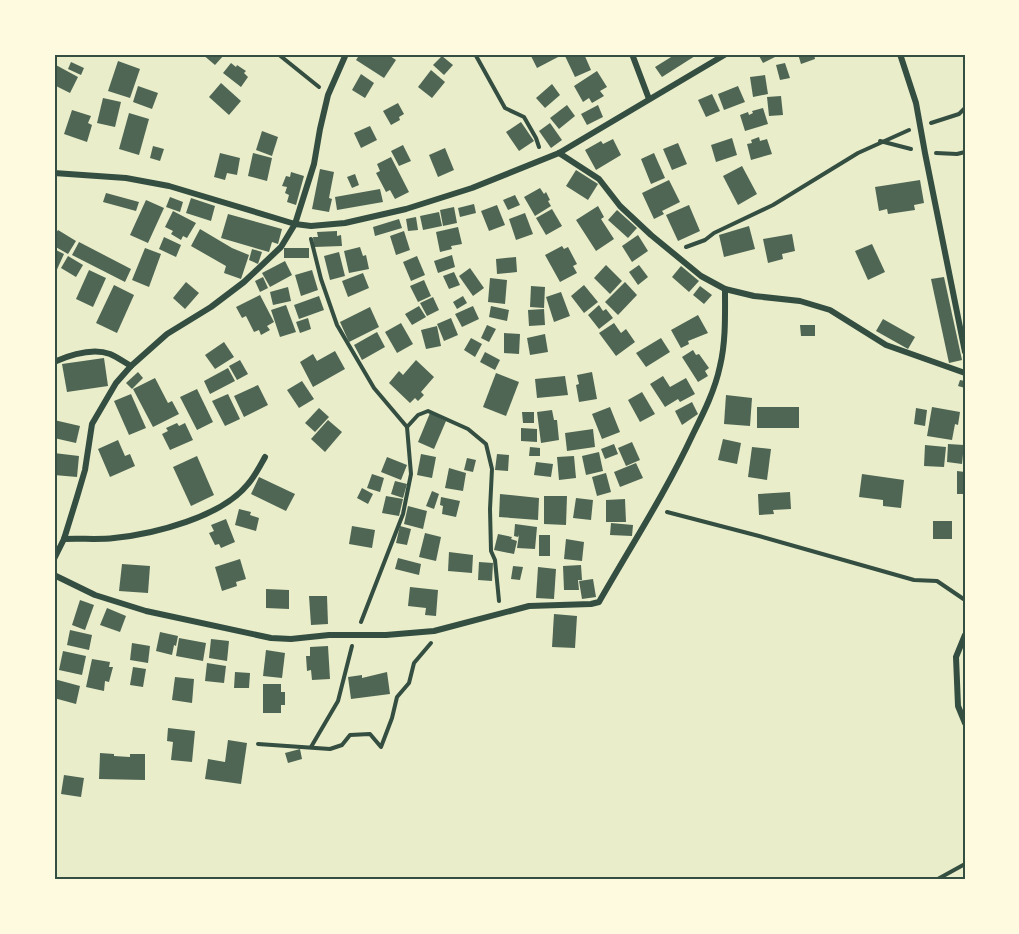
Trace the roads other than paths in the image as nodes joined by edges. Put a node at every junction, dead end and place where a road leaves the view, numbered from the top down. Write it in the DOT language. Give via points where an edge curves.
graph roads {
  1 [pos="346,54"];
  2 [pos="632,54"];
  3 [pos="726,54"];
  4 [pos="900,54"];
  5 [pos="649,99"];
  6 [pos="559,153"];
  7 [pos="54,173"];
  8 [pos="295,224"];
  9 [pos="725,289"];
  10 [pos="962,322"];
  11 [pos="965,352"];
  12 [pos="54,362"];
  13 [pos="131,366"];
  14 [pos="965,373"];
  15 [pos="265,457"];
  16 [pos="64,539"];
  17 [pos="54,559"];
  18 [pos="54,575"];
  19 [pos="965,635"];
  20 [pos="965,723"];
  1 -- 8 [label="street" via="328,95 314,164"];
  2 -- 5 [label="street"];
  3 -- 5 [label="street"];
  4 -- 10 [label="street" via="921,125"];
  5 -- 6 [label="street"];
  6 -- 8 [label="street" via="443,198 345,223"];
  6 -- 9 [label="street" via="599,179 651,235 701,276"];
  7 -- 8 [label="street" via="126,178 169,186"];
  8 -- 13 [label="street" via="281,247 244,282 167,334"];
  9 -- 14 [label="street" via="830,310 886,345"];
  9 -- 18 [label="street" via="721,365 713,392 655,508 599,602 529,606 434,632 291,639 146,611 95,595"];
  10 -- 11 [label="street"];
  12 -- 13 [label="street" via="88,353 109,354"];
  13 -- 16 [label="street" via="92,424 85,470"];
  15 -- 16 [label="street" via="248,485 223,505 196,518 114,538"];
  16 -- 17 [label="street"];
  19 -- 20 [label="street" via="956,657 958,706"];
}
